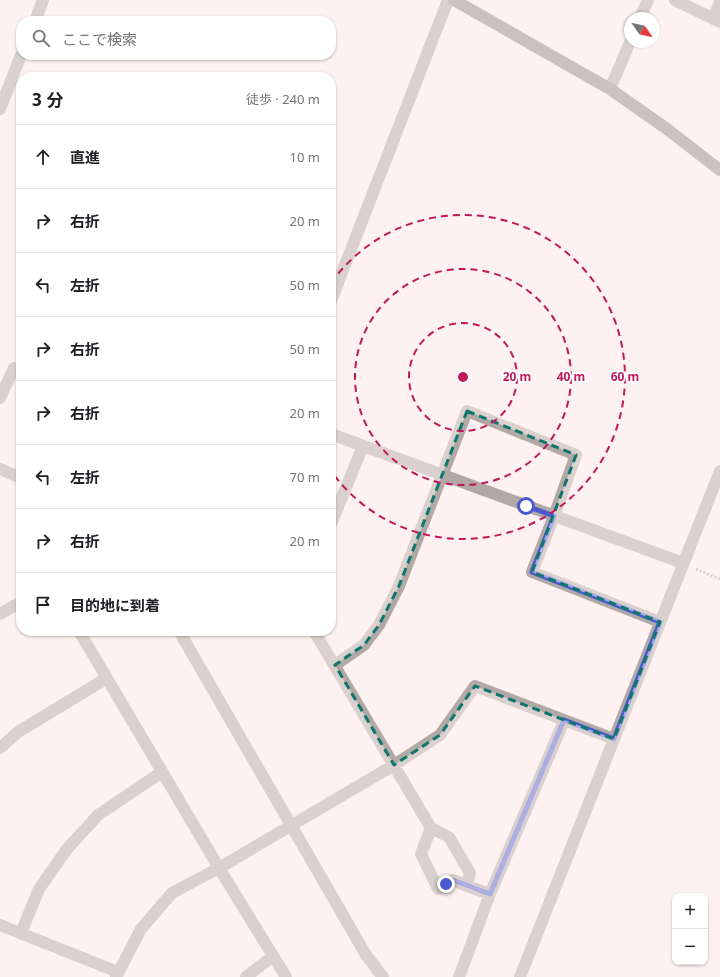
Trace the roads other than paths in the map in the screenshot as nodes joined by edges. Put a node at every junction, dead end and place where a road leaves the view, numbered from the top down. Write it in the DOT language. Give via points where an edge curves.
graph roads {
  1 [pos="43,0"];
  2 [pos="448,0"];
  3 [pos="454,0"];
  4 [pos="648,0"];
  5 [pos="676,0"];
  6 [pos="720,2"];
  7 [pos="643,12"];
  8 [pos="37,16"];
  9 [pos="717,20"];
  10 [pos="627,48"];
  11 [pos="19,60"];
  12 [pos="610,89"];
  13 [pos="0,109"];
  14 [pos="720,170"];
  15 [pos="336,288"];
  16 [pos="16,369"];
  17 [pos="0,398"];
  18 [pos="336,436"];
  19 [pos="363,446"];
  20 [pos="0,469"];
  21 [pos="720,471"];
  22 [pos="443,475"];
  23 [pos="16,476"];
  24 [pos="336,512"];
  25 [pos="554,516"];
  26 [pos="683,563"];
  27 [pos="16,605"];
  28 [pos="0,614"];
  29 [pos="660,622"];
  30 [pos="83,636"];
  31 [pos="182,636"];
  32 [pos="317,636"];
  33 [pos="335,665"];
  34 [pos="107,678"];
  35 [pos="564,720"];
  36 [pos="614,739"];
  37 [pos="0,748"];
  38 [pos="394,765"];
  39 [pos="162,772"];
  40 [pos="292,825"];
  41 [pos="431,828"];
  42 [pos="219,868"];
  43 [pos="466,886"];
  44 [pos="490,894"];
  45 [pos="0,925"];
  46 [pos="21,933"];
  47 [pos="273,956"];
  48 [pos="117,974"];
  49 [pos="246,977"];
  50 [pos="286,977"];
  51 [pos="382,977"];
  52 [pos="459,977"];
  53 [pos="520,977"];
  1 -- 8 [label="street"];
  2 -- 15 [label="street"];
  3 -- 12 [label="street"];
  4 -- 7 [label="street"];
  5 -- 9 [label="street"];
  6 -- 9 [label="street"];
  10 -- 12 [label="street"];
  11 -- 13 [label="street"];
  12 -- 14 [label="street"];
  16 -- 17 [label="street" via="14,368"];
  18 -- 19 [label="street"];
  19 -- 22 [label="street"];
  19 -- 24 [label="street"];
  20 -- 23 [label="street"];
  21 -- 26 [label="street"];
  22 -- 25 [label="street"];
  22 -- 25 [label="street" via="467,411 576,455"];
  22 -- 33 [label="street" via="399,586 379,625 364,644"];
  25 -- 26 [label="street"];
  25 -- 29 [label="street" via="532,572"];
  26 -- 29 [label="street"];
  27 -- 28 [label="street"];
  29 -- 36 [label="street"];
  30 -- 34 [label="street"];
  31 -- 40 [label="street"];
  32 -- 33 [label="street"];
  33 -- 38 [label="street"];
  34 -- 37 [label="street" via="18,732"];
  34 -- 39 [label="street"];
  35 -- 36 [label="street"];
  35 -- 38 [label="street" via="475,686 440,735"];
  35 -- 44 [label="street"];
  36 -- 53 [label="street"];
  38 -- 40 [label="street"];
  38 -- 41 [label="street"];
  39 -- 42 [label="street"];
  39 -- 46 [label="street" via="98,815 67,849 39,889"];
  40 -- 42 [label="street"];
  40 -- 51 [label="street" via="366,955"];
  41 -- 43 [label="street" via="449,837 470,873"];
  41 -- 43 [label="street" via="421,854 438,889 453,880"];
  42 -- 47 [label="street"];
  42 -- 48 [label="street" via="172,893 141,929"];
  43 -- 44 [label="street"];
  44 -- 52 [label="street"];
  45 -- 46 [label="street"];
  46 -- 48 [label="street"];
  47 -- 49 [label="street"];
  47 -- 50 [label="street"];
}
